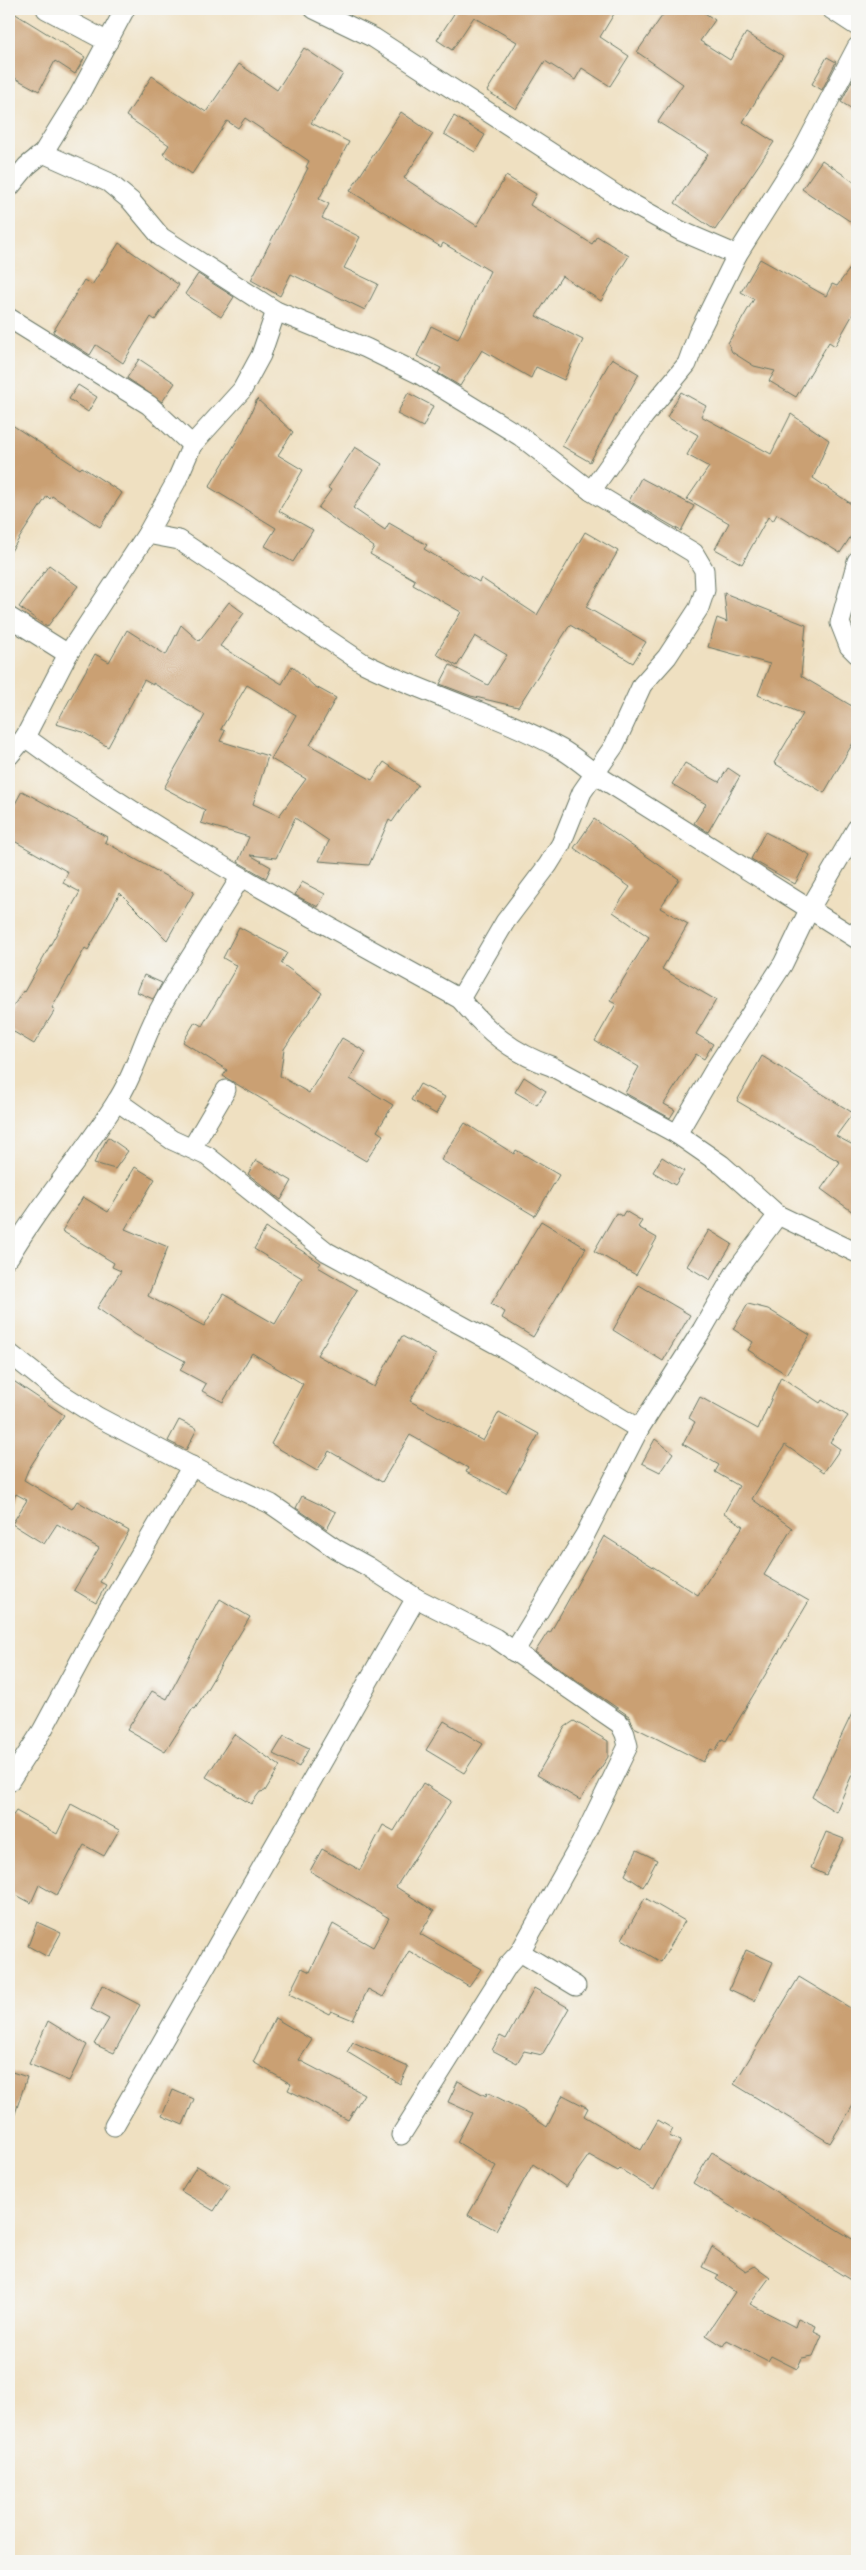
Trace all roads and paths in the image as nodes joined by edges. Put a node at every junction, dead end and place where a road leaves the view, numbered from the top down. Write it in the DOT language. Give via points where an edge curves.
graph roads {
  1 [pos="46,9"];
  2 [pos="125,9"];
  3 [pos="314,9"];
  4 [pos="832,9"];
  5 [pos="857,26"];
  6 [pos="108,42"];
  7 [pos="857,47"];
  8 [pos="43,153"];
  9 [pos="9,188"];
  10 [pos="737,256"];
  11 [pos="276,311"];
  12 [pos="9,318"];
  13 [pos="192,444"];
  14 [pos="591,492"];
  15 [pos="147,534"];
  16 [pos="857,561"];
  17 [pos="9,617"];
  18 [pos="68,654"];
  19 [pos="857,654"];
  20 [pos="25,736"];
  21 [pos="9,756"];
  22 [pos="595,774"];
  23 [pos="857,828"];
  24 [pos="240,878"];
  25 [pos="810,910"];
  26 [pos="857,939"];
  27 [pos="460,999"];
  28 [pos="226,1090"];
  29 [pos="117,1102"];
  30 [pos="678,1134"];
  31 [pos="192,1148"];
  32 [pos="778,1215"];
  33 [pos="857,1253"];
  34 [pos="9,1257"];
  35 [pos="9,1353"];
  36 [pos="639,1428"];
  37 [pos="192,1466"];
  38 [pos="416,1598"];
  39 [pos="514,1652"];
  40 [pos="9,1782"];
  41 [pos="520,1952"];
  42 [pos="576,1986"];
  43 [pos="114,2126"];
  44 [pos="401,2135"];
  1 -- 6 [label="street"];
  2 -- 6 [label="street"];
  3 -- 10 [label="street" via="374,38 616,195 681,231"];
  4 -- 5 [label="street"];
  6 -- 8 [label="street"];
  7 -- 10 [label="street" via="802,152"];
  8 -- 9 [label="street"];
  8 -- 11 [label="street" via="108,182 131,201 161,237"];
  10 -- 14 [label="street" via="698,334 687,364 644,416"];
  11 -- 13 [label="street" via="262,355 242,390"];
  11 -- 14 [label="street" via="419,374 520,436"];
  12 -- 13 [label="street" via="149,405"];
  13 -- 15 [label="street" via="176,482"];
  14 -- 22 [label="street" via="694,553 704,570 705,590 699,608 672,649 642,685 614,746"];
  15 -- 18 [label="street"];
  15 -- 22 [label="street" via="179,540 363,663 526,732 562,750"];
  16 -- 19 [label="street" via="840,623 849,646"];
  17 -- 18 [label="street"];
  18 -- 20 [label="street"];
  20 -- 21 [label="street"];
  20 -- 24 [label="street" via="104,794"];
  22 -- 25 [label="street"];
  22 -- 27 [label="street" via="582,792 561,844 505,922"];
  23 -- 25 [label="street"];
  24 -- 27 [label="street"];
  24 -- 29 [label="street" via="160,1009 130,1081"];
  25 -- 26 [label="street"];
  25 -- 30 [label="street" via="783,964 715,1069"];
  27 -- 30 [label="street" via="487,1030 510,1047"];
  28 -- 31 [label="street"];
  29 -- 31 [label="street" via="172,1140"];
  29 -- 34 [label="street" via="63,1175"];
  30 -- 32 [label="street" via="722,1165"];
  31 -- 36 [label="street" via="207,1156 327,1252 508,1350"];
  32 -- 33 [label="street"];
  32 -- 36 [label="street" via="736,1271"];
  35 -- 37 [label="street" via="98,1418"];
  36 -- 39 [label="street" via="585,1535"];
  37 -- 38 [label="street" via="271,1504"];
  37 -- 40 [label="street" via="105,1614 42,1731"];
  38 -- 39 [label="street" via="495,1638"];
  38 -- 43 [label="street"];
  39 -- 41 [label="street" via="620,1724 628,1746 581,1843"];
  41 -- 42 [label="street"];
  41 -- 44 [label="street" via="508,1965"];
}
